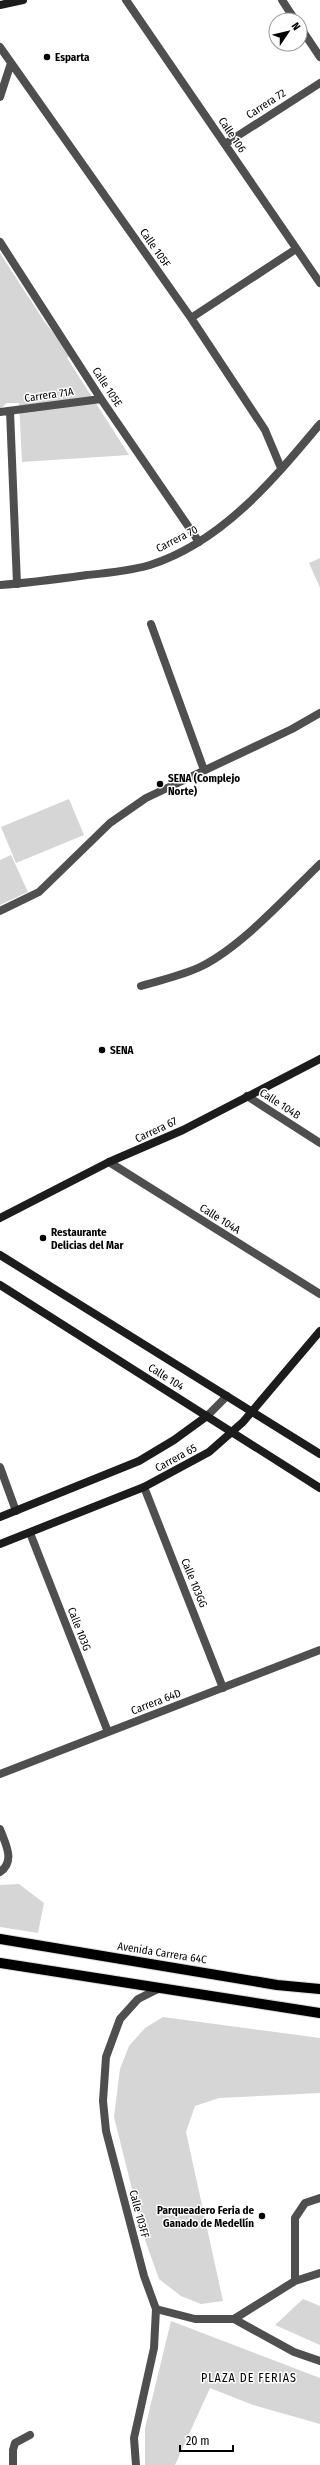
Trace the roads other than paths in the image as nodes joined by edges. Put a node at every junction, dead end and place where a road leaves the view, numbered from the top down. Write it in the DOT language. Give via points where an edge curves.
graph roads {
  1 [pos="23,0"];
  2 [pos="126,0"];
  3 [pos="282,0"];
  4 [pos="0,5"];
  5 [pos="290,12"];
  6 [pos="308,39"];
  7 [pos="0,47"];
  8 [pos="320,57"];
  9 [pos="11,63"];
  10 [pos="320,83"];
  11 [pos="0,97"];
  12 [pos="225,144"];
  13 [pos="0,242"];
  14 [pos="296,249"];
  15 [pos="320,283"];
  16 [pos="191,318"];
  17 [pos="101,399"];
  18 [pos="0,412"];
  19 [pos="10,412"];
  20 [pos="320,424"];
  21 [pos="281,468"];
  22 [pos="199,542"];
  23 [pos="17,584"];
  24 [pos="0,585"];
  25 [pos="151,624"];
  26 [pos="320,713"];
  27 [pos="204,770"];
  28 [pos="320,864"];
  29 [pos="0,911"];
  30 [pos="141,986"];
  31 [pos="320,1059"];
  32 [pos="248,1096"];
  33 [pos="320,1143"];
  34 [pos="108,1162"];
  35 [pos="0,1218"];
  36 [pos="0,1254"];
  37 [pos="0,1285"];
  38 [pos="320,1294"];
  39 [pos="320,1331"];
  40 [pos="228,1396"];
  41 [pos="252,1412"];
  42 [pos="207,1416"];
  43 [pos="233,1433"];
  44 [pos="320,1454"];
  45 [pos="0,1467"];
  46 [pos="144,1487"];
  47 [pos="320,1488"];
  48 [pos="16,1511"];
  49 [pos="0,1517"];
  50 [pos="30,1533"];
  51 [pos="0,1544"];
  52 [pos="320,1650"];
  53 [pos="223,1688"];
  54 [pos="108,1732"];
  55 [pos="0,1774"];
  56 [pos="0,1828"];
  57 [pos="0,1872"];
  58 [pos="0,1939"];
  59 [pos="0,1963"];
  60 [pos="160,1988"];
  61 [pos="320,1989"];
  62 [pos="320,2013"];
  63 [pos="320,2198"];
  64 [pos="320,2273"];
  65 [pos="295,2281"];
  66 [pos="156,2309"];
  67 [pos="234,2319"];
  68 [pos="320,2361"];
  69 [pos="30,2435"];
  70 [pos="13,2465"];
  71 [pos="136,2465"];
  1 -- 4 [label="main road"];
  2 -- 12 [label="street, Calle 106"];
  3 -- 5 [label="street"];
  6 -- 8 [label="street"];
  7 -- 9 [label="street, Calle 105F"];
  9 -- 11 [label="street"];
  9 -- 16 [label="street, Calle 105F"];
  10 -- 12 [label="street, Carrera 72"];
  12 -- 14 [label="street, Calle 106"];
  13 -- 17 [label="street, Calle 105E"];
  14 -- 15 [label="street, Calle 106"];
  14 -- 16 [label="street"];
  16 -- 21 [label="street, Calle 105F" via="265,430"];
  17 -- 19 [label="street, Carrera 71A"];
  17 -- 22 [label="street, Calle 105E"];
  18 -- 19 [label="street, Carrera 71A"];
  19 -- 23 [label="street"];
  20 -- 21 [label="street, Carrera 70"];
  21 -- 22 [label="street, Carrera 70" via="239,511"];
  22 -- 23 [label="street, Carrera 70" via="150,565 119,572"];
  23 -- 24 [label="street, Carrera 70"];
  25 -- 27 [label="street"];
  26 -- 27 [label="street" via="292,729"];
  27 -- 29 [label="street" via="125,811 91,841 51,883 39,892"];
  28 -- 30 [label="street" via="219,955 201,966"];
  31 -- 32 [label="main road, Carrera 67"];
  32 -- 33 [label="street, Calle 104B"];
  32 -- 34 [label="main road, Carrera 67" via="175,1134"];
  34 -- 35 [label="main road, Carrera 67"];
  34 -- 38 [label="street, Calle 104A"];
  36 -- 40 [label="main road, Calle 104"];
  37 -- 42 [label="main road, Calle 104"];
  39 -- 41 [label="main road, Carrera 65"];
  40 -- 41 [label="main road, Calle 104"];
  40 -- 42 [label="street, Carrera 65"];
  41 -- 43 [label="main road, Carrera 65"];
  41 -- 44 [label="main road, Calle 104"];
  42 -- 43 [label="main road, Calle 104"];
  42 -- 48 [label="main road, Carrera 65" via="174,1440 132,1464"];
  43 -- 46 [label="main road, Carrera 65" via="189,1464"];
  43 -- 47 [label="main road, Calle 104"];
  45 -- 48 [label="street"];
  46 -- 50 [label="main road, Carrera 65"];
  46 -- 53 [label="street, Calle 103GG"];
  48 -- 49 [label="main road, Carrera 65"];
  50 -- 51 [label="main road, Carrera 65"];
  50 -- 54 [label="street, Calle 103G"];
  52 -- 53 [label="street, Carrera 64D"];
  53 -- 54 [label="street, Carrera 64D"];
  54 -- 55 [label="street, Carrera 64D"];
  56 -- 57 [label="street" via="9,1852 7,1864"];
  58 -- 61 [label="main road, Avenida Carrera 64C" via="277,1985"];
  59 -- 60 [label="main road"];
  60 -- 62 [label="main road"];
  60 -- 66 [label="street, Calle 103FF" via="138,1999 120,2019 106,2057 103,2101 106,2131 144,2276"];
  63 -- 65 [label="street" via="304,2203 295,2218"];
  64 -- 65 [label="street"];
  65 -- 67 [label="street"];
  66 -- 67 [label="street" via="195,2319"];
  66 -- 71 [label="street, Calle 103FF" via="154,2348 134,2438"];
  67 -- 68 [label="street" via="294,2352"];
  69 -- 70 [label="street" via="15,2443"];
}
